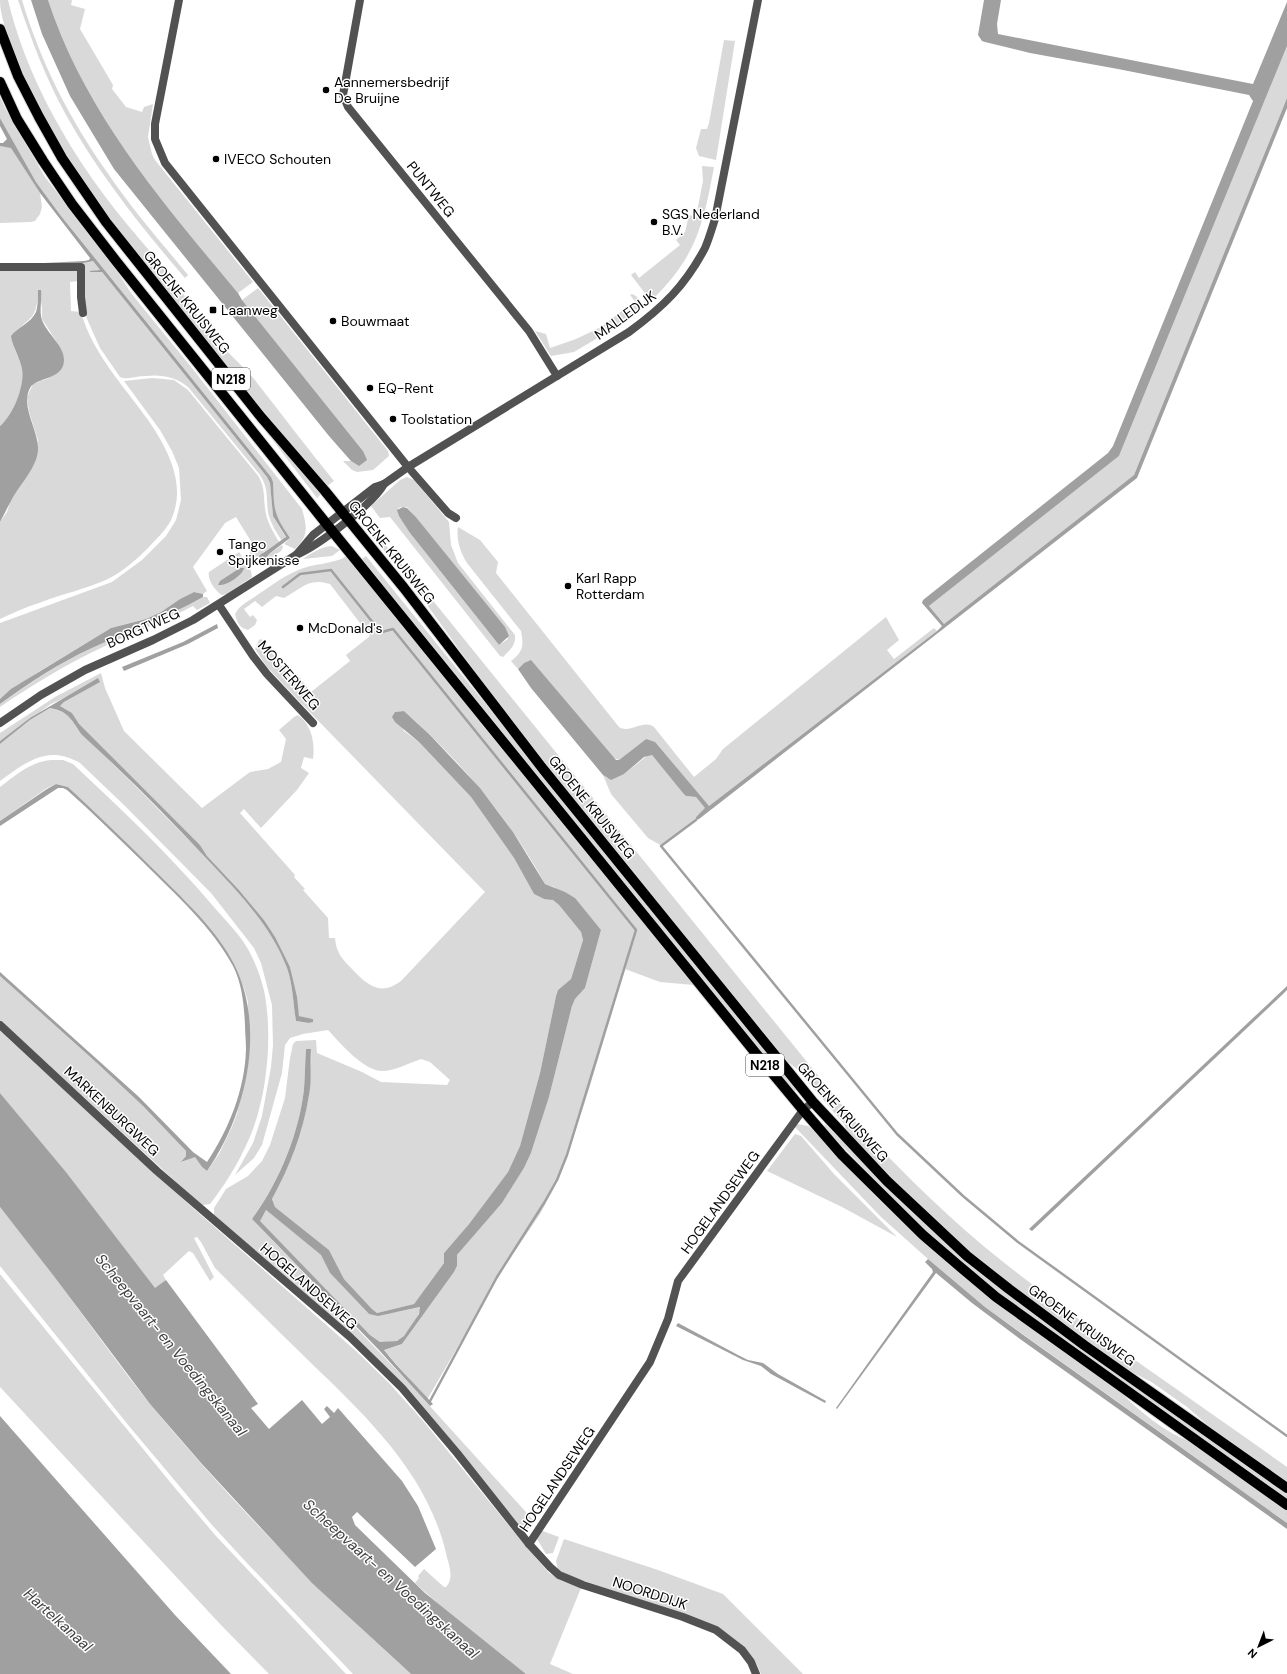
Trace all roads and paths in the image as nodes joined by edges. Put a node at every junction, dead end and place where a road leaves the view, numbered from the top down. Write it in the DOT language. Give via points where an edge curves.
graph roads {
  1 [pos="179,0"];
  2 [pos="360,0"];
  3 [pos="758,0"];
  4 [pos="0,29"];
  5 [pos="0,82"];
  6 [pos="0,266"];
  7 [pos="83,313"];
  8 [pos="557,376"];
  9 [pos="408,467"];
  10 [pos="345,516"];
  11 [pos="456,518"];
  12 [pos="330,528"];
  13 [pos="218,605"];
  14 [pos="0,723"];
  15 [pos="313,723"];
  16 [pos="0,1025"];
  17 [pos="813,1102"];
  18 [pos="803,1110"];
  19 [pos="207,1215"];
  20 [pos="1287,1488"];
  21 [pos="1287,1506"];
  22 [pos="529,1544"];
  23 [pos="756,1674"];
  1 -- 9 [label="street" via="155,124 155,139 165,163"];
  2 -- 8 [label="street, PUNTWEG" via="343,94 348,107 529,331"];
  3 -- 8 [label="street, MALLEDIJK" via="715,219 705,247 676,292 656,312 629,332"];
  4 -- 10 [label="main road, GROENE KRUISWEG / N218" via="27,94 86,194 261,417"];
  5 -- 12 [label="main road, GROENE KRUISWEG / N218" via="39,155 72,204"];
  6 -- 7 [label="street" via="81,267"];
  8 -- 9 [label="street, MALLEDIJK"];
  9 -- 10 [label="street, MALLEDIJK" via="384,484 375,487"];
  9 -- 11 [label="street" via="448,513"];
  10 -- 12 [label="street, MALLEDIJK"];
  10 -- 17 [label="main road, GROENE KRUISWEG / N218" via="543,769"];
  12 -- 13 [label="street, BORGTWEG" via="305,551"];
  12 -- 18 [label="main road, GROENE KRUISWEG / N218"];
  13 -- 14 [label="street, BORGTWEG" via="153,640 84,670"];
  13 -- 15 [label="street, MOSTERWEG" via="267,674"];
  16 -- 19 [label="street, MARKENBURGWEG"];
  17 -- 18 [label="street, HOGELANDSEWEG"];
  17 -- 20 [label="main road, GROENE KRUISWEG / N218" via="887,1181 968,1256 1084,1345"];
  18 -- 21 [label="main road, GROENE KRUISWEG / N218" via="882,1196 923,1235 996,1297"];
  18 -- 22 [label="street, HOGELANDSEWEG" via="678,1281 668,1319 650,1362"];
  19 -- 22 [label="street, HOGELANDSEWEG" via="350,1337 402,1388"];
  22 -- 23 [label="street, NOORDDIJK" via="559,1575 716,1630 742,1650"];
}
